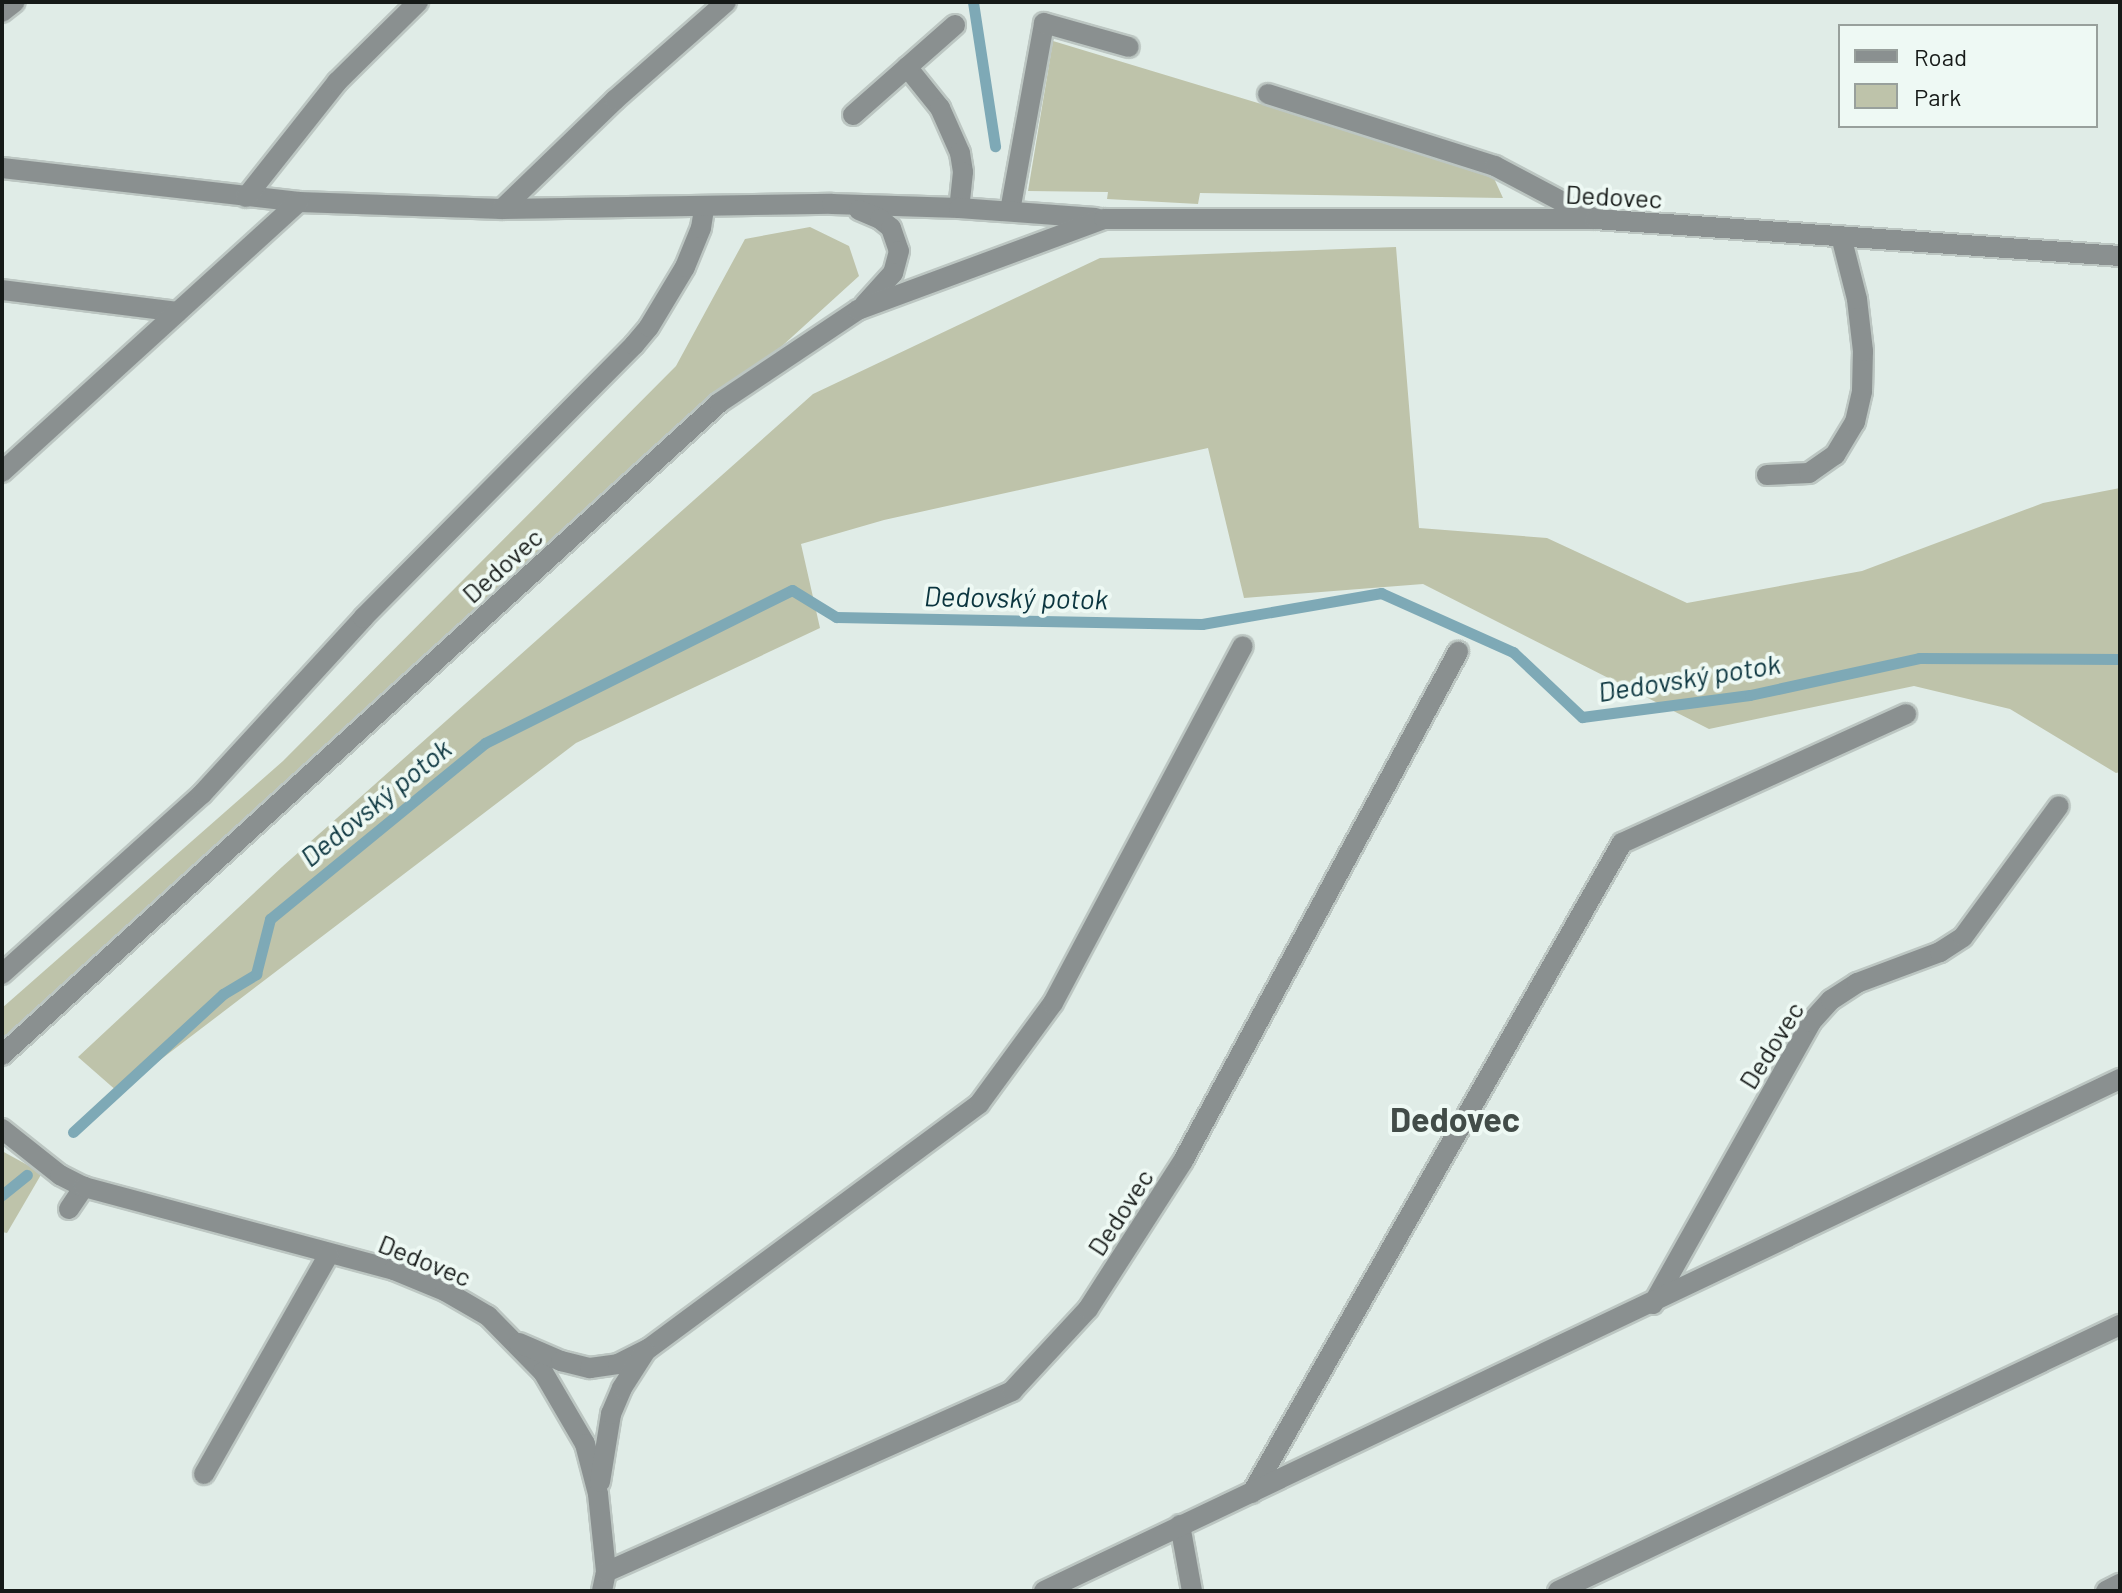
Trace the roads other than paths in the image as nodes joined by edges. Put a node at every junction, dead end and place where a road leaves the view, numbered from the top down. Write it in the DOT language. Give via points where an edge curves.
graph roads {
  1 [pos="15,2"];
  2 [pos="418,2"];
  3 [pos="726,2"];
  4 [pos="2,12"];
  5 [pos="955,25"];
  6 [pos="1129,47"];
  7 [pos="907,67"];
  8 [pos="1268,94"];
  9 [pos="853,115"];
  10 [pos="2,168"];
  11 [pos="246,197"];
  12 [pos="299,202"];
  13 [pos="832,204"];
  14 [pos="704,208"];
  15 [pos="959,208"];
  16 [pos="502,209"];
  17 [pos="1010,211"];
  18 [pos="1104,219"];
  19 [pos="1595,219"];
  20 [pos="1841,236"];
  21 [pos="2120,256"];
  22 [pos="2,290"];
  23 [pos="858,310"];
  24 [pos="178,312"];
  25 [pos="2,472"];
  26 [pos="1767,475"];
  27 [pos="1243,646"];
  28 [pos="1458,652"];
  29 [pos="1906,714"];
  30 [pos="2059,806"];
  31 [pos="2,974"];
  32 [pos="2,1055"];
  33 [pos="2120,1079"];
  34 [pos="2,1129"];
  35 [pos="84,1187"];
  36 [pos="69,1209"];
  37 [pos="329,1254"];
  38 [pos="1653,1304"];
  39 [pos="2120,1325"];
  40 [pos="519,1343"];
  41 [pos="648,1349"];
  42 [pos="204,1474"];
  43 [pos="1252,1493"];
  44 [pos="598,1494"];
  45 [pos="1180,1525"];
  46 [pos="604,1582"];
  47 [pos="2120,1584"];
  48 [pos="1044,1591"];
  49 [pos="1192,1591"];
  50 [pos="1558,1591"];
  51 [pos="2106,1591"];
  1 -- 4 [label="street"];
  2 -- 11 [label="street" via="337,82"];
  3 -- 16 [label="street"];
  5 -- 7 [label="street"];
  6 -- 17 [label="street" via="1044,23"];
  7 -- 9 [label="street"];
  7 -- 15 [label="street" via="931,94 960,153"];
  8 -- 19 [label="street" via="1495,166"];
  10 -- 11 [label="street, Dedovec"];
  11 -- 12 [label="street, Dedovec"];
  12 -- 16 [label="street, Dedovec"];
  12 -- 24 [label="street"];
  13 -- 14 [label="street, Dedovec"];
  13 -- 15 [label="street, Dedovec"];
  13 -- 23 [label="street" via="880,219 897,239 893,273"];
  14 -- 16 [label="street, Dedovec"];
  14 -- 31 [label="street" via="685,267 634,345 363,618 202,794"];
  15 -- 17 [label="street, Dedovec"];
  17 -- 18 [label="street, Dedovec"];
  18 -- 19 [label="street, Dedovec"];
  18 -- 23 [label="street, Dedovec"];
  19 -- 20 [label="street, Dedovec"];
  20 -- 21 [label="street, Dedovec"];
  20 -- 26 [label="street" via="1863,351 1855,422 1835,455 1809,473"];
  22 -- 24 [label="street"];
  23 -- 32 [label="street, Dedovec" via="719,403"];
  24 -- 25 [label="street"];
  27 -- 41 [label="street" via="1053,1003 979,1104"];
  28 -- 46 [label="street, Dedovec" via="1183,1161 1088,1309 1012,1391"];
  29 -- 43 [label="street" via="1622,843"];
  30 -- 38 [label="street, Dedovec" via="1963,937 1940,952 1857,983 1811,1022"];
  33 -- 38 [label="street"];
  34 -- 35 [label="street, Dedovec" via="60,1175"];
  35 -- 36 [label="street"];
  35 -- 37 [label="street, Dedovec"];
  37 -- 40 [label="street, Dedovec" via="394,1270 445,1291 488,1316"];
  37 -- 42 [label="street"];
  38 -- 43 [label="street"];
  39 -- 50 [label="street"];
  40 -- 41 [label="street" via="590,1368 618,1364"];
  40 -- 44 [label="street, Dedovec" via="561,1399 585,1444"];
  41 -- 44 [label="street" via="611,1414"];
  43 -- 45 [label="street"];
  44 -- 46 [label="street, Dedovec"];
  45 -- 48 [label="street"];
  45 -- 49 [label="street"];
  47 -- 51 [label="street"];
}
